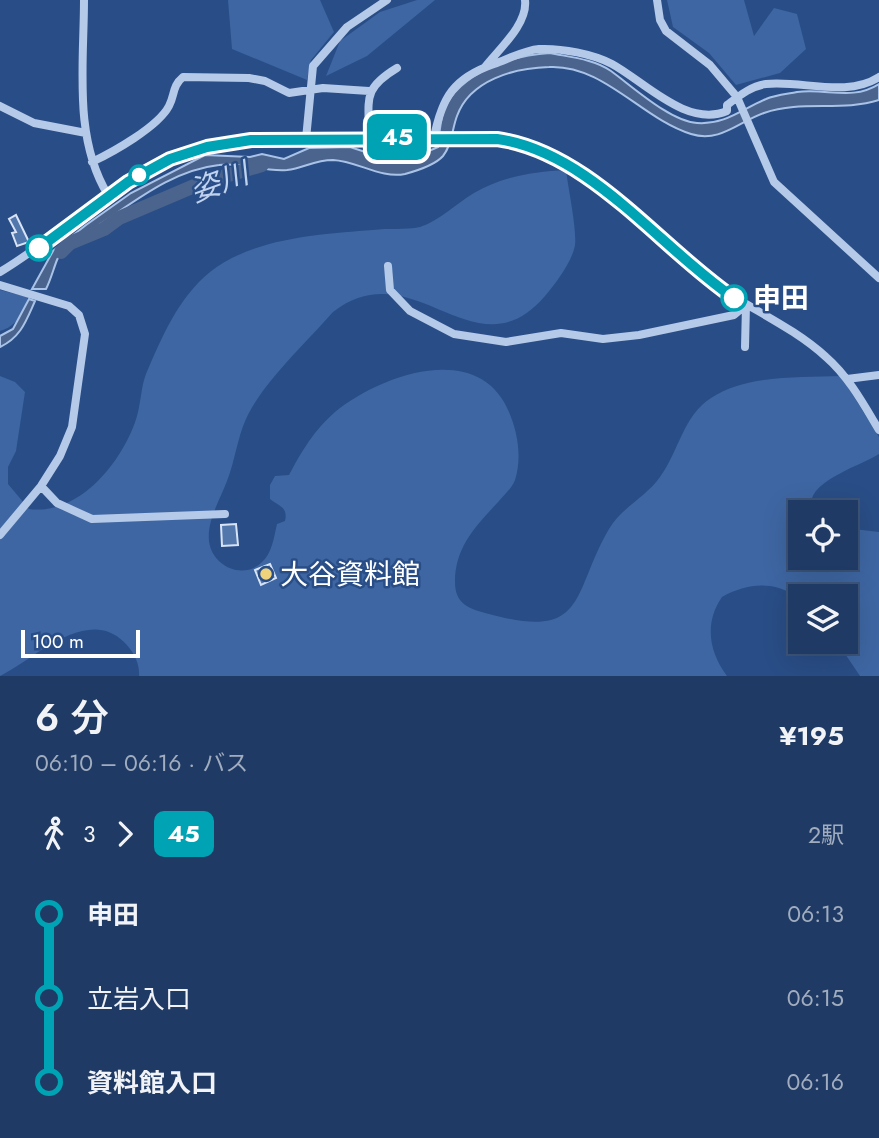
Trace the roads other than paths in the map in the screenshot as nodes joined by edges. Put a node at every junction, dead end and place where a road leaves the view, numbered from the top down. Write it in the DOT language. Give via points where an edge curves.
graph roads {
  1 [pos="84,0"];
  2 [pos="387,0"];
  3 [pos="525,0"];
  4 [pos="657,0"];
  5 [pos="485,66"];
  6 [pos="397,68"];
  7 [pos="879,77"];
  8 [pos="311,89"];
  9 [pos="369,91"];
  10 [pos="737,97"];
  11 [pos="0,106"];
  12 [pos="86,133"];
  13 [pos="369,138"];
  14 [pos="434,138"];
  15 [pos="306,139"];
  16 [pos="92,162"];
  17 [pos="108,195"];
  18 [pos="388,266"];
  19 [pos="0,272"];
  20 [pos="879,278"];
  21 [pos="0,285"];
  22 [pos="746,305"];
  23 [pos="745,347"];
  24 [pos="879,375"];
  25 [pos="847,379"];
  26 [pos="879,430"];
  27 [pos="41,486"];
  28 [pos="225,514"];
  29 [pos="0,534"];
  1 -- 12 [label="street"];
  2 -- 8 [label="street" via="347,27 325,50 313,66"];
  3 -- 5 [label="street" via="522,19"];
  4 -- 10 [label="street" via="666,31 710,65"];
  5 -- 10 [label="street" via="537,49 557,50 610,63 691,112 717,115"];
  5 -- 14 [label="street" via="444,98"];
  6 -- 9 [label="street" via="376,80"];
  7 -- 10 [label="street" via="851,86 764,84"];
  8 -- 9 [label="street"];
  8 -- 15 [label="street"];
  8 -- 16 [label="street" via="289,93 249,78 183,77 175,83 161,115 116,151"];
  9 -- 13 [label="street"];
  10 -- 20 [label="street" via="774,182"];
  11 -- 12 [label="street" via="34,123"];
  12 -- 16 [label="street"];
  13 -- 14 [label="street"];
  13 -- 15 [label="street"];
  14 -- 22 [label="street" via="515,142 563,163"];
  15 -- 17 [label="street" via="229,142 190,152 153,167"];
  16 -- 17 [label="street"];
  17 -- 19 [label="street"];
  18 -- 22 [label="street" via="390,290 410,311 454,334 506,342 561,334 603,339 639,335 734,315"];
  21 -- 27 [label="street" via="74,310 85,334 72,427"];
  22 -- 23 [label="street"];
  22 -- 25 [label="street" via="800,336"];
  24 -- 25 [label="street"];
  25 -- 26 [label="street"];
  27 -- 28 [label="street" via="57,503 92,519"];
  27 -- 29 [label="street"];
}
